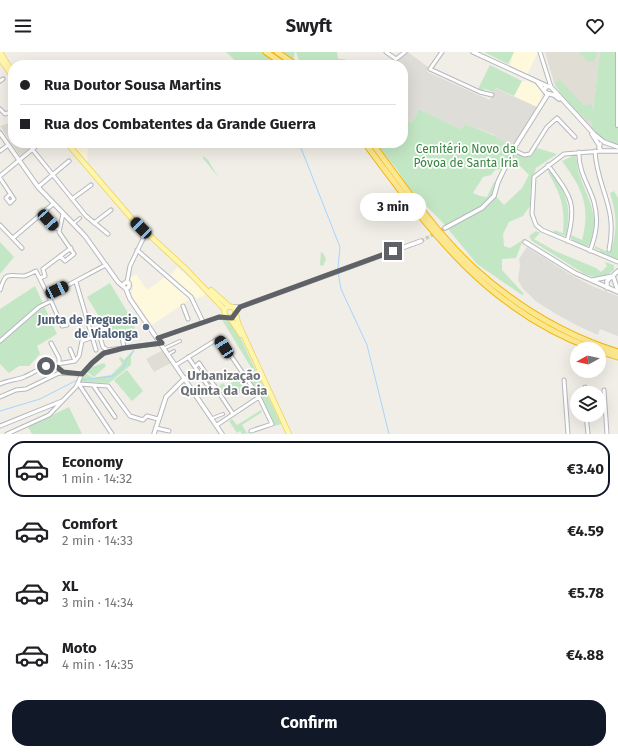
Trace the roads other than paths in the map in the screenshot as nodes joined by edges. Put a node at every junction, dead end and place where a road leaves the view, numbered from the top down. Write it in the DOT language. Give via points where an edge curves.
graph roads {
  1 [pos="0,52"];
  2 [pos="266,52"];
  3 [pos="277,52"];
  4 [pos="386,52"];
  5 [pos="405,52"];
  6 [pos="442,52"];
  7 [pos="473,52"];
  8 [pos="540,52"];
  9 [pos="617,52"];
  10 [pos="0,59"];
  11 [pos="278,60"];
  12 [pos="289,60"];
  13 [pos="8,65"];
  14 [pos="8,70"];
  15 [pos="548,90"];
  16 [pos="492,95"];
  17 [pos="0,109"];
  18 [pos="8,113"];
  19 [pos="617,126"];
  20 [pos="0,133"];
  21 [pos="574,137"];
  22 [pos="605,142"];
  23 [pos="8,145"];
  24 [pos="599,145"];
  25 [pos="618,147"];
  26 [pos="10,148"];
  27 [pos="71,148"];
  28 [pos="369,148"];
  29 [pos="376,148"];
  30 [pos="32,149"];
  31 [pos="514,150"];
  32 [pos="604,150"];
  33 [pos="0,151"];
  34 [pos="595,151"];
  35 [pos="618,151"];
  36 [pos="579,152"];
  37 [pos="19,160"];
  38 [pos="69,161"];
  39 [pos="548,165"];
  40 [pos="52,175"];
  41 [pos="0,177"];
  42 [pos="91,186"];
  43 [pos="38,187"];
  44 [pos="10,194"];
  45 [pos="72,199"];
  46 [pos="53,204"];
  47 [pos="111,210"];
  48 [pos="63,214"];
  49 [pos="80,218"];
  50 [pos="48,220"];
  51 [pos="94,223"];
  52 [pos="0,225"];
  53 [pos="73,225"];
  54 [pos="141,228"];
  55 [pos="444,228"];
  56 [pos="59,229"];
  57 [pos="108,234"];
  58 [pos="150,236"];
  59 [pos="13,238"];
  60 [pos="143,238"];
  61 [pos="421,241"];
  62 [pos="567,241"];
  63 [pos="525,242"];
  64 [pos="22,248"];
  65 [pos="71,248"];
  66 [pos="137,250"];
  67 [pos="610,250"];
  68 [pos="590,251"];
  69 [pos="60,256"];
  70 [pos="617,263"];
  71 [pos="106,265"];
  72 [pos="187,270"];
  73 [pos="617,272"];
  74 [pos="613,276"];
  75 [pos="40,278"];
  76 [pos="590,280"];
  77 [pos="76,282"];
  78 [pos="127,282"];
  79 [pos="123,285"];
  80 [pos="607,288"];
  81 [pos="126,289"];
  82 [pos="0,290"];
  83 [pos="618,291"];
  84 [pos="48,295"];
  85 [pos="51,301"];
  86 [pos="183,306"];
  87 [pos="234,310"];
  88 [pos="225,311"];
  89 [pos="219,317"];
  90 [pos="229,318"];
  91 [pos="188,319"];
  92 [pos="203,322"];
  93 [pos="67,325"];
  94 [pos="100,334"];
  95 [pos="122,336"];
  96 [pos="93,337"];
  97 [pos="158,338"];
  98 [pos="0,341"];
  99 [pos="180,341"];
  100 [pos="579,342"];
  101 [pos="51,343"];
  102 [pos="162,343"];
  103 [pos="124,348"];
  104 [pos="165,348"];
  105 [pos="70,349"];
  106 [pos="96,350"];
  107 [pos="117,350"];
  108 [pos="174,351"];
  109 [pos="618,352"];
  110 [pos="606,353"];
  111 [pos="169,354"];
  112 [pos="188,357"];
  113 [pos="618,357"];
  114 [pos="75,361"];
  115 [pos="59,363"];
  116 [pos="176,365"];
  117 [pos="49,366"];
  118 [pos="195,366"];
  119 [pos="258,367"];
  120 [pos="63,372"];
  121 [pos="82,374"];
  122 [pos="185,378"];
  123 [pos="564,380"];
  124 [pos="0,384"];
  125 [pos="78,384"];
  126 [pos="93,385"];
  127 [pos="215,386"];
  128 [pos="0,396"];
  129 [pos="259,397"];
  130 [pos="64,400"];
  131 [pos="223,414"];
  132 [pos="233,414"];
  133 [pos="115,417"];
  134 [pos="213,418"];
  135 [pos="158,419"];
  136 [pos="606,419"];
  137 [pos="587,422"];
  138 [pos="217,424"];
  139 [pos="0,426"];
  140 [pos="156,428"];
  141 [pos="169,431"];
  142 [pos="251,431"];
  143 [pos="7,434"];
  144 [pos="112,434"];
  145 [pos="154,434"];
  146 [pos="222,434"];
  147 [pos="289,434"];
  148 [pos="568,434"];
  149 [pos="588,434"];
  150 [pos="607,434"];
  1 -- 13 [label="main road"];
  2 -- 11 [label="highway"];
  3 -- 12 [label="highway"];
  4 -- 5 [label="street" via="396,59"];
  6 -- 16 [label="street" via="430,69"];
  7 -- 15 [label="street"];
  8 -- 15 [label="street" via="547,75"];
  9 -- 19 [label="street"];
  10 -- 14 [label="main road"];
  15 -- 22 [label="street"];
  15 -- 24 [label="street" via="564,104"];
  15 -- 31 [label="street"];
  17 -- 18 [label="street" via="5,114"];
  20 -- 23 [label="street"];
  21 -- 31 [label="street" via="557,118 547,127 530,154 524,155"];
  22 -- 24 [label="street"];
  22 -- 25 [label="street"];
  22 -- 32 [label="street" via="608,147"];
  23 -- 33 [label="street"];
  24 -- 32 [label="street"];
  24 -- 34 [label="street"];
  26 -- 37 [label="street"];
  27 -- 54 [label="main road"];
  28 -- 100 [label="highway" via="403,195 470,272 518,310"];
  29 -- 109 [label="highway" via="448,240 474,268 539,317"];
  30 -- 37 [label="street"];
  30 -- 40 [label="street"];
  31 -- 55 [label="street" via="494,196 468,216"];
  32 -- 34 [label="street"];
  32 -- 35 [label="street"];
  34 -- 36 [label="street"];
  34 -- 67 [label="street" via="596,166 614,210 615,226"];
  36 -- 39 [label="street" via="564,154"];
  36 -- 68 [label="street" via="580,165 596,214 595,236"];
  37 -- 41 [label="street"];
  37 -- 43 [label="street"];
  38 -- 40 [label="street"];
  39 -- 62 [label="street" via="564,185 570,198 572,219"];
  39 -- 62 [label="street" via="534,177 531,210 533,220 542,230"];
  40 -- 43 [label="street"];
  40 -- 45 [label="street"];
  41 -- 44 [label="street"];
  42 -- 45 [label="street"];
  43 -- 46 [label="street"];
  45 -- 51 [label="street"];
  46 -- 48 [label="street"];
  46 -- 59 [label="street"];
  47 -- 51 [label="street"];
  48 -- 53 [label="street"];
  48 -- 56 [label="street"];
  49 -- 53 [label="street"];
  50 -- 56 [label="street" via="54,228"];
  51 -- 57 [label="street"];
  52 -- 59 [label="street"];
  53 -- 71 [label="street" via="85,236"];
  54 -- 58 [label="main road"];
  54 -- 60 [label="street"];
  56 -- 65 [label="street"];
  58 -- 60 [label="street"];
  58 -- 72 [label="main road"];
  59 -- 64 [label="street"];
  60 -- 66 [label="street"];
  61 -- 87 [label="street"];
  62 -- 68 [label="street"];
  63 -- 76 [label="street"];
  65 -- 69 [label="street"];
  65 -- 69 [label="street" via="74,255 65,261"];
  66 -- 78 [label="street"];
  66 -- 92 [label="street" via="191,297"];
  68 -- 70 [label="street"];
  69 -- 75 [label="street" via="43,270 45,276"];
  70 -- 73 [label="street"];
  71 -- 77 [label="street"];
  71 -- 79 [label="street"];
  72 -- 87 [label="main road"];
  72 -- 88 [label="main road"];
  73 -- 74 [label="street"];
  74 -- 76 [label="street"];
  74 -- 80 [label="street"];
  74 -- 83 [label="street"];
  75 -- 82 [label="street" via="36,272 26,275 14,274 4,279"];
  75 -- 84 [label="street"];
  76 -- 80 [label="street"];
  77 -- 84 [label="street"];
  77 -- 96 [label="street"];
  78 -- 79 [label="street"];
  78 -- 81 [label="street" via="130,286"];
  79 -- 81 [label="street"];
  80 -- 83 [label="street"];
  81 -- 97 [label="street" via="130,299"];
  84 -- 85 [label="street"];
  85 -- 93 [label="street" via="62,326"];
  85 -- 98 [label="street"];
  86 -- 91 [label="street"];
  87 -- 88 [label="main road"];
  87 -- 90 [label="main road"];
  87 -- 119 [label="main road"];
  88 -- 89 [label="street"];
  88 -- 90 [label="main road"];
  89 -- 90 [label="street"];
  89 -- 92 [label="street"];
  90 -- 119 [label="main road"];
  92 -- 97 [label="street"];
  94 -- 107 [label="street" via="105,349"];
  95 -- 103 [label="street"];
  96 -- 106 [label="street"];
  96 -- 114 [label="street" via="82,340"];
  97 -- 102 [label="street"];
  99 -- 104 [label="street"];
  101 -- 115 [label="street"];
  102 -- 103 [label="street"];
  102 -- 104 [label="street"];
  103 -- 107 [label="street"];
  104 -- 111 [label="street"];
  105 -- 114 [label="street"];
  107 -- 121 [label="street" via="100,355"];
  108 -- 111 [label="street"];
  110 -- 113 [label="highway"];
  111 -- 116 [label="street"];
  112 -- 116 [label="street"];
  112 -- 118 [label="street"];
  112 -- 129 [label="street" via="219,338"];
  114 -- 115 [label="street"];
  115 -- 117 [label="street"];
  116 -- 122 [label="street"];
  117 -- 120 [label="street" via="57,367"];
  117 -- 124 [label="street" via="42,366 24,377"];
  118 -- 127 [label="street" via="199,363"];
  118 -- 127 [label="street" via="210,389"];
  119 -- 147 [label="main road"];
  120 -- 121 [label="street"];
  120 -- 128 [label="street" via="26,389"];
  121 -- 125 [label="street"];
  122 -- 134 [label="street"];
  122 -- 135 [label="street" via="166,397"];
  123 -- 148 [label="street"];
  125 -- 126 [label="street"];
  125 -- 130 [label="street"];
  125 -- 144 [label="street"];
  126 -- 133 [label="street"];
  126 -- 135 [label="street" via="108,386 130,417 143,420 147,416"];
  127 -- 132 [label="street"];
  129 -- 132 [label="street"];
  129 -- 142 [label="street" via="272,424"];
  130 -- 139 [label="street"];
  130 -- 143 [label="street" via="49,415"];
  131 -- 134 [label="street"];
  132 -- 138 [label="street"];
  134 -- 138 [label="street"];
  135 -- 140 [label="street"];
  136 -- 150 [label="street"];
  137 -- 149 [label="street"];
  138 -- 146 [label="street"];
  140 -- 141 [label="street"];
  140 -- 145 [label="street"];
}
